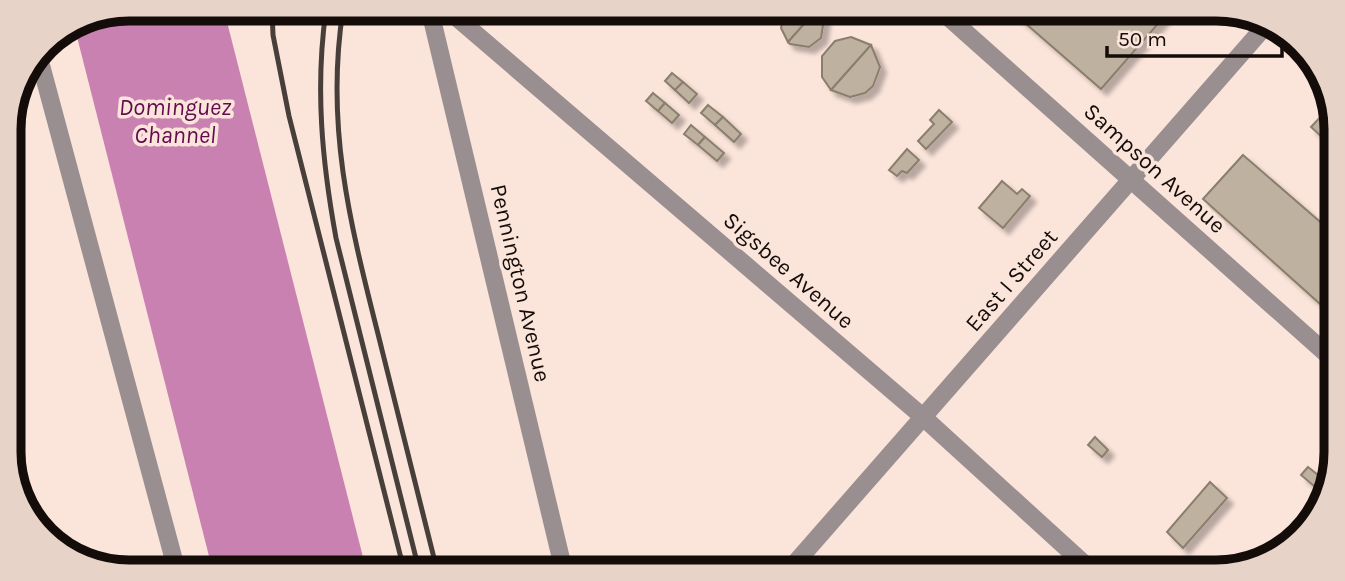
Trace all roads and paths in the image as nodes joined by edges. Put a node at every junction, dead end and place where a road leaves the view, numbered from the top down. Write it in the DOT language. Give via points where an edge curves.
graph roads {
  1 [pos="432,21"];
  2 [pos="461,21"];
  3 [pos="953,21"];
  4 [pos="1261,31"];
  5 [pos="41,66"];
  6 [pos="1132,180"];
  7 [pos="1324,352"];
  8 [pos="923,417"];
  9 [pos="174,560"];
  10 [pos="561,560"];
  11 [pos="798,560"];
  12 [pos="1081,560"];
  1 -- 10 [label="street, Pennington Avenue"];
  2 -- 8 [label="street, Sigsbee Avenue"];
  3 -- 6 [label="street, Sampson Avenue"];
  4 -- 6 [label="street, East I Street"];
  5 -- 9 [label="street"];
  6 -- 7 [label="street, Sampson Avenue"];
  6 -- 8 [label="street, East I Street"];
  8 -- 11 [label="street, East I Street"];
  8 -- 12 [label="street, Sigsbee Avenue"];
}
